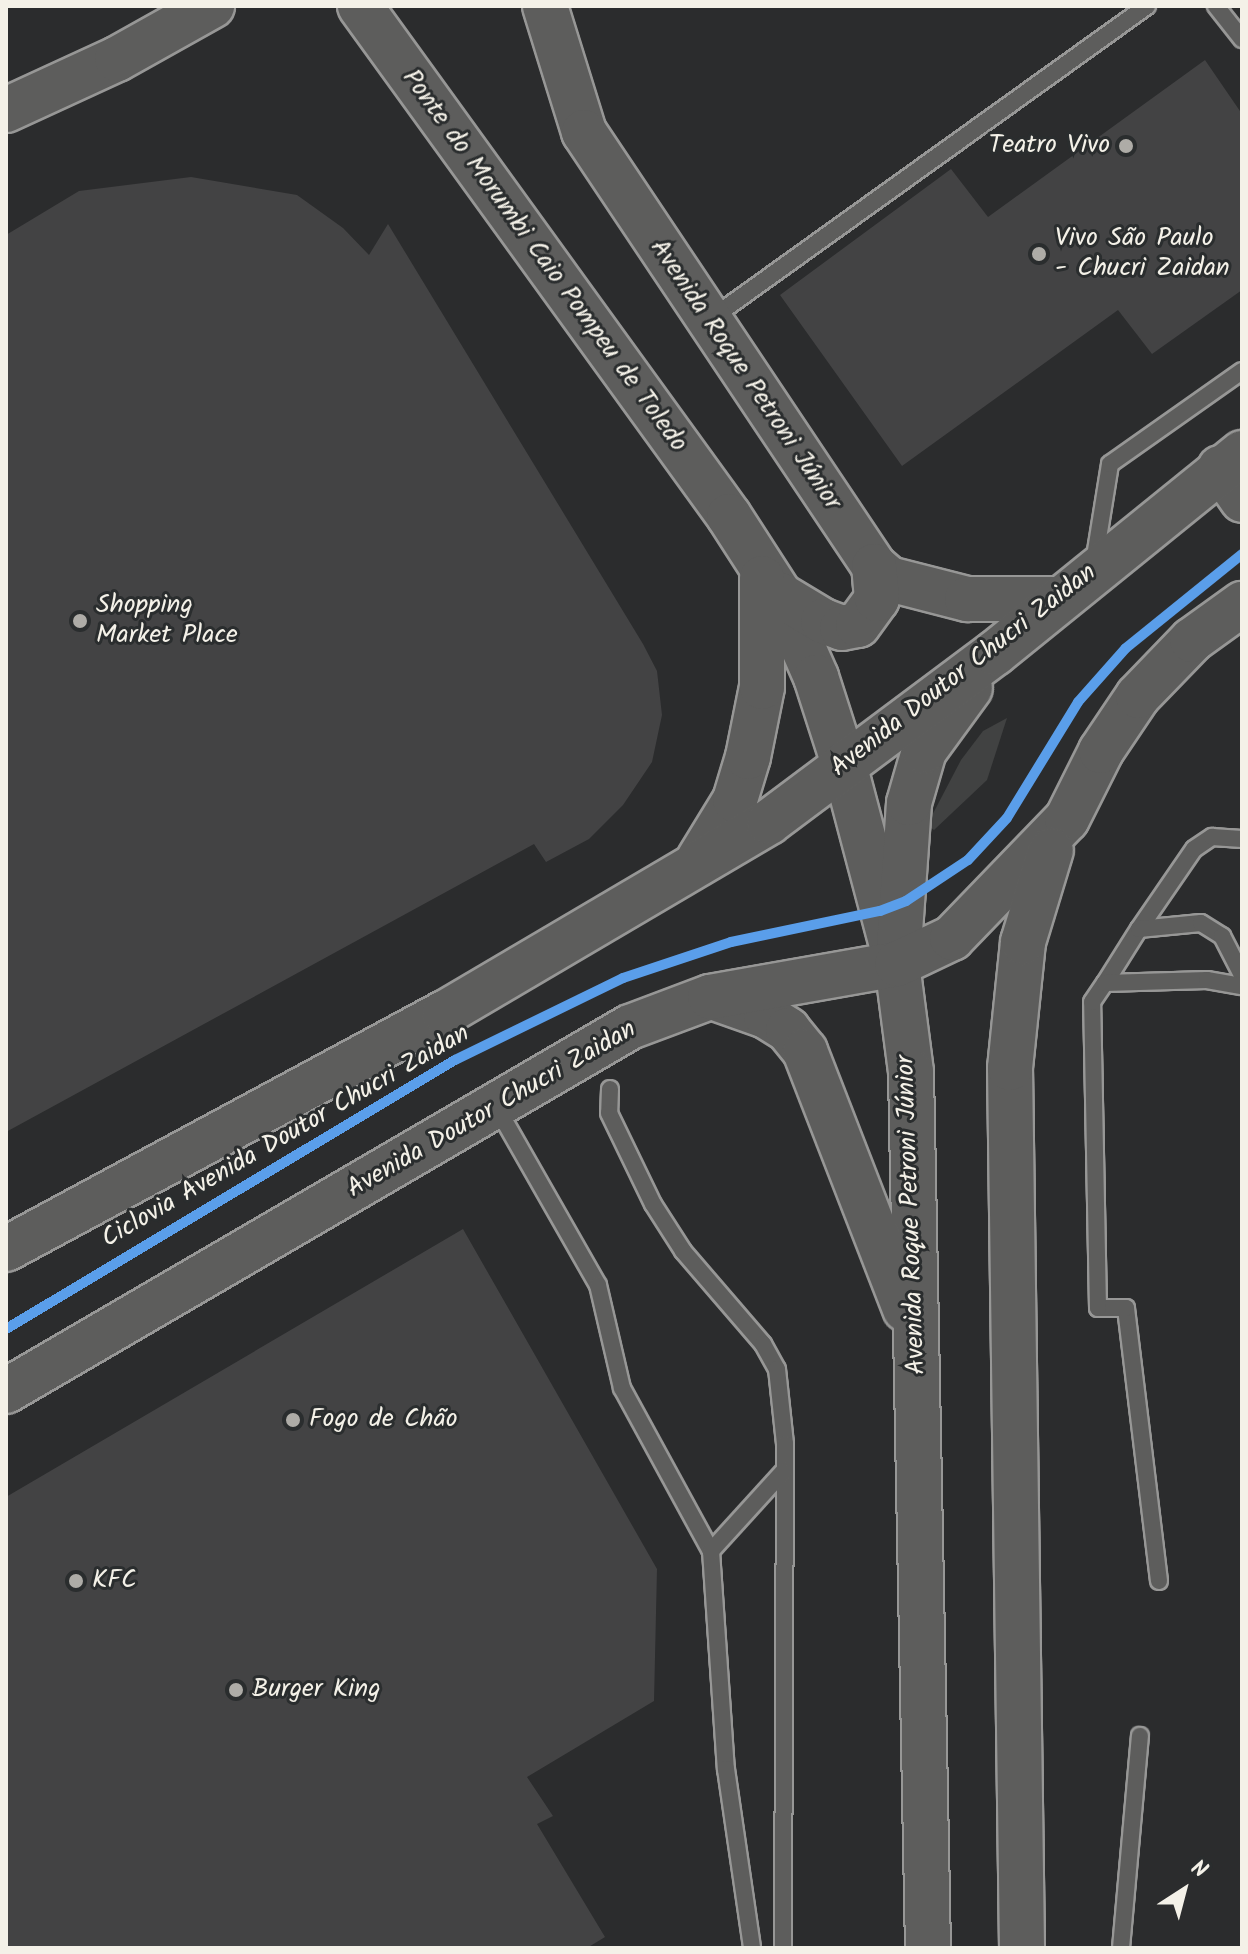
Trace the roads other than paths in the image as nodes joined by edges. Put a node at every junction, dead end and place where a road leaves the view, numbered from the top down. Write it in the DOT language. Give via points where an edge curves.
graph roads {
  1 [pos="212,6"];
  2 [pos="360,6"];
  3 [pos="545,6"];
  4 [pos="1147,6"];
  5 [pos="1216,6"];
  6 [pos="1242,39"];
  7 [pos="6,110"];
  8 [pos="708,321"];
  9 [pos="1242,371"];
  10 [pos="1235,473"];
  11 [pos="729,516"];
  12 [pos="874,566"];
  13 [pos="770,581"];
  14 [pos="1076,586"];
  15 [pos="1242,604"];
  16 [pos="995,653"];
  17 [pos="844,764"];
  18 [pos="1067,819"];
  19 [pos="1242,839"];
  20 [pos="695,866"];
  21 [pos="1139,929"];
  22 [pos="897,964"];
  23 [pos="1242,975"];
  24 [pos="1105,983"];
  25 [pos="1242,986"];
  26 [pos="710,997"];
  27 [pos="610,1089"];
  28 [pos="496,1107"];
  29 [pos="6,1249"];
  30 [pos="915,1336"];
  31 [pos="6,1391"];
  32 [pos="783,1472"];
  33 [pos="711,1551"];
  34 [pos="1159,1581"];
  35 [pos="1140,1736"];
  36 [pos="752,1948"];
  37 [pos="783,1948"];
  38 [pos="928,1948"];
  39 [pos="1022,1948"];
  40 [pos="1121,1948"];
  1 -- 7 [label="main road" via="117,59"];
  2 -- 11 [label="main road, Ponte do Morumbi Caio Pompeu de Toledo"];
  3 -- 8 [label="main road, Avenida Roque Petroni Júnior" via="584,132"];
  4 -- 8 [label="lane"];
  5 -- 6 [label="lane"];
  8 -- 12 [label="main road, Avenida Roque Petroni Júnior"];
  9 -- 14 [label="lane" via="1110,464"];
  10 -- 14 [label="main road, Avenida Doutor Chucri Zaidan"];
  11 -- 13 [label="main road, Avenida Roque Petroni Júnior"];
  12 -- 13 [label="main road" via="877,599 858,625 832,625"];
  12 -- 14 [label="main road, Avenida Roque Petroni Júnior" via="889,579 967,599"];
  13 -- 17 [label="main road, Avenida Roque Petroni Júnior" via="816,677"];
  13 -- 20 [label="main road" via="762,687 748,757 735,800"];
  14 -- 16 [label="main road, Avenida Doutor Chucri Zaidan"];
  15 -- 18 [label="main road, Avenida Doutor Chucri Zaidan" via="1192,640 1138,696 1101,751"];
  16 -- 17 [label="main road, Avenida Doutor Chucri Zaidan"];
  16 -- 22 [label="main road" via="924,751 909,803"];
  17 -- 20 [label="main road, Avenida Doutor Chucri Zaidan" via="769,822"];
  17 -- 22 [label="main road, Avenida Roque Petroni Júnior"];
  18 -- 22 [label="main road, Avenida Doutor Chucri Zaidan" via="952,938"];
  18 -- 39 [label="main road" via="1031,903 1010,1068"];
  19 -- 21 [label="lane" via="1212,837 1194,849"];
  20 -- 29 [label="main road, Avenida Doutor Chucri Zaidan" via="445,1013"];
  21 -- 23 [label="lane" via="1212,926"];
  21 -- 24 [label="lane"];
  22 -- 26 [label="main road, Avenida Doutor Chucri Zaidan"];
  22 -- 30 [label="main road, Avenida Roque Petroni Júnior" via="911,1072"];
  24 -- 25 [label="lane" via="1207,980"];
  24 -- 34 [label="lane" via="1092,1002 1098,1308 1126,1308"];
  26 -- 28 [label="main road, Avenida Doutor Chucri Zaidan" via="630,1027"];
  26 -- 30 [label="main road" via="766,1016 788,1030 805,1051"];
  27 -- 32 [label="lane" via="609,1113 653,1204 683,1251 763,1344 777,1369"];
  28 -- 31 [label="main road, Avenida Doutor Chucri Zaidan"];
  28 -- 33 [label="lane" via="598,1285 622,1388"];
  30 -- 38 [label="main road, Avenida Roque Petroni Júnior"];
  32 -- 33 [label="lane"];
  32 -- 37 [label="lane"];
  33 -- 36 [label="lane" via="726,1769"];
  35 -- 40 [label="lane"];
}
